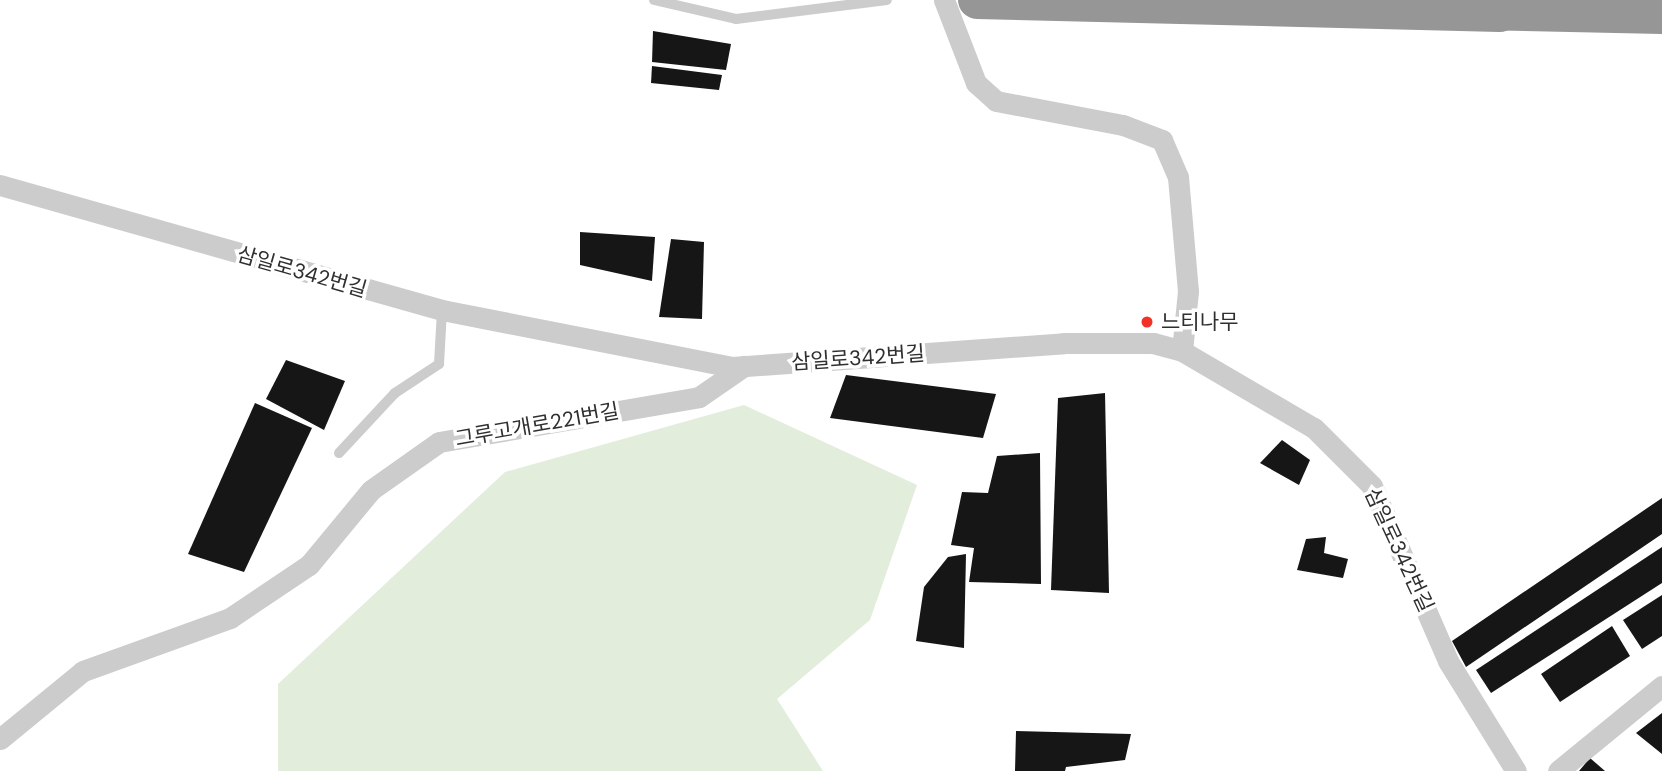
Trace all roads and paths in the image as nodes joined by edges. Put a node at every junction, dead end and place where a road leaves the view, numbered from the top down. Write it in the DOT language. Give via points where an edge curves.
graph roads {
  1 [pos="654,0"];
  2 [pos="887,0"];
  3 [pos="944,0"];
  4 [pos="977,0"];
  5 [pos="1355,0"];
  6 [pos="1500,13"];
  7 [pos="1662,15"];
  8 [pos="0,185"];
  9 [pos="442,310"];
  10 [pos="1182,351"];
  11 [pos="744,366"];
  12 [pos="339,453"];
  13 [pos="1662,686"];
  14 [pos="0,739"];
  15 [pos="1516,771"];
  16 [pos="1558,771"];
  1 -- 2 [label="lane" via="736,19"];
  3 -- 10 [label="street" via="976,83 996,101 1123,125 1162,140 1178,177 1188,291"];
  4 -- 6 [label="highway"];
  5 -- 6 [label="highway"];
  6 -- 7 [label="highway"];
  8 -- 9 [label="street, 삼일로342번길"];
  9 -- 11 [label="street, 삼일로342번길" via="609,346"];
  9 -- 12 [label="lane" via="439,364 395,393"];
  10 -- 11 [label="street, 삼일로342번길" via="1153,343 1064,343"];
  10 -- 15 [label="street, 삼일로342번길" via="1314,428 1372,486 1448,660"];
  11 -- 14 [label="street, 그루고개로221번길" via="699,397 439,442 371,490 309,565 230,618 83,671"];
  13 -- 16 [label="street"];
}
